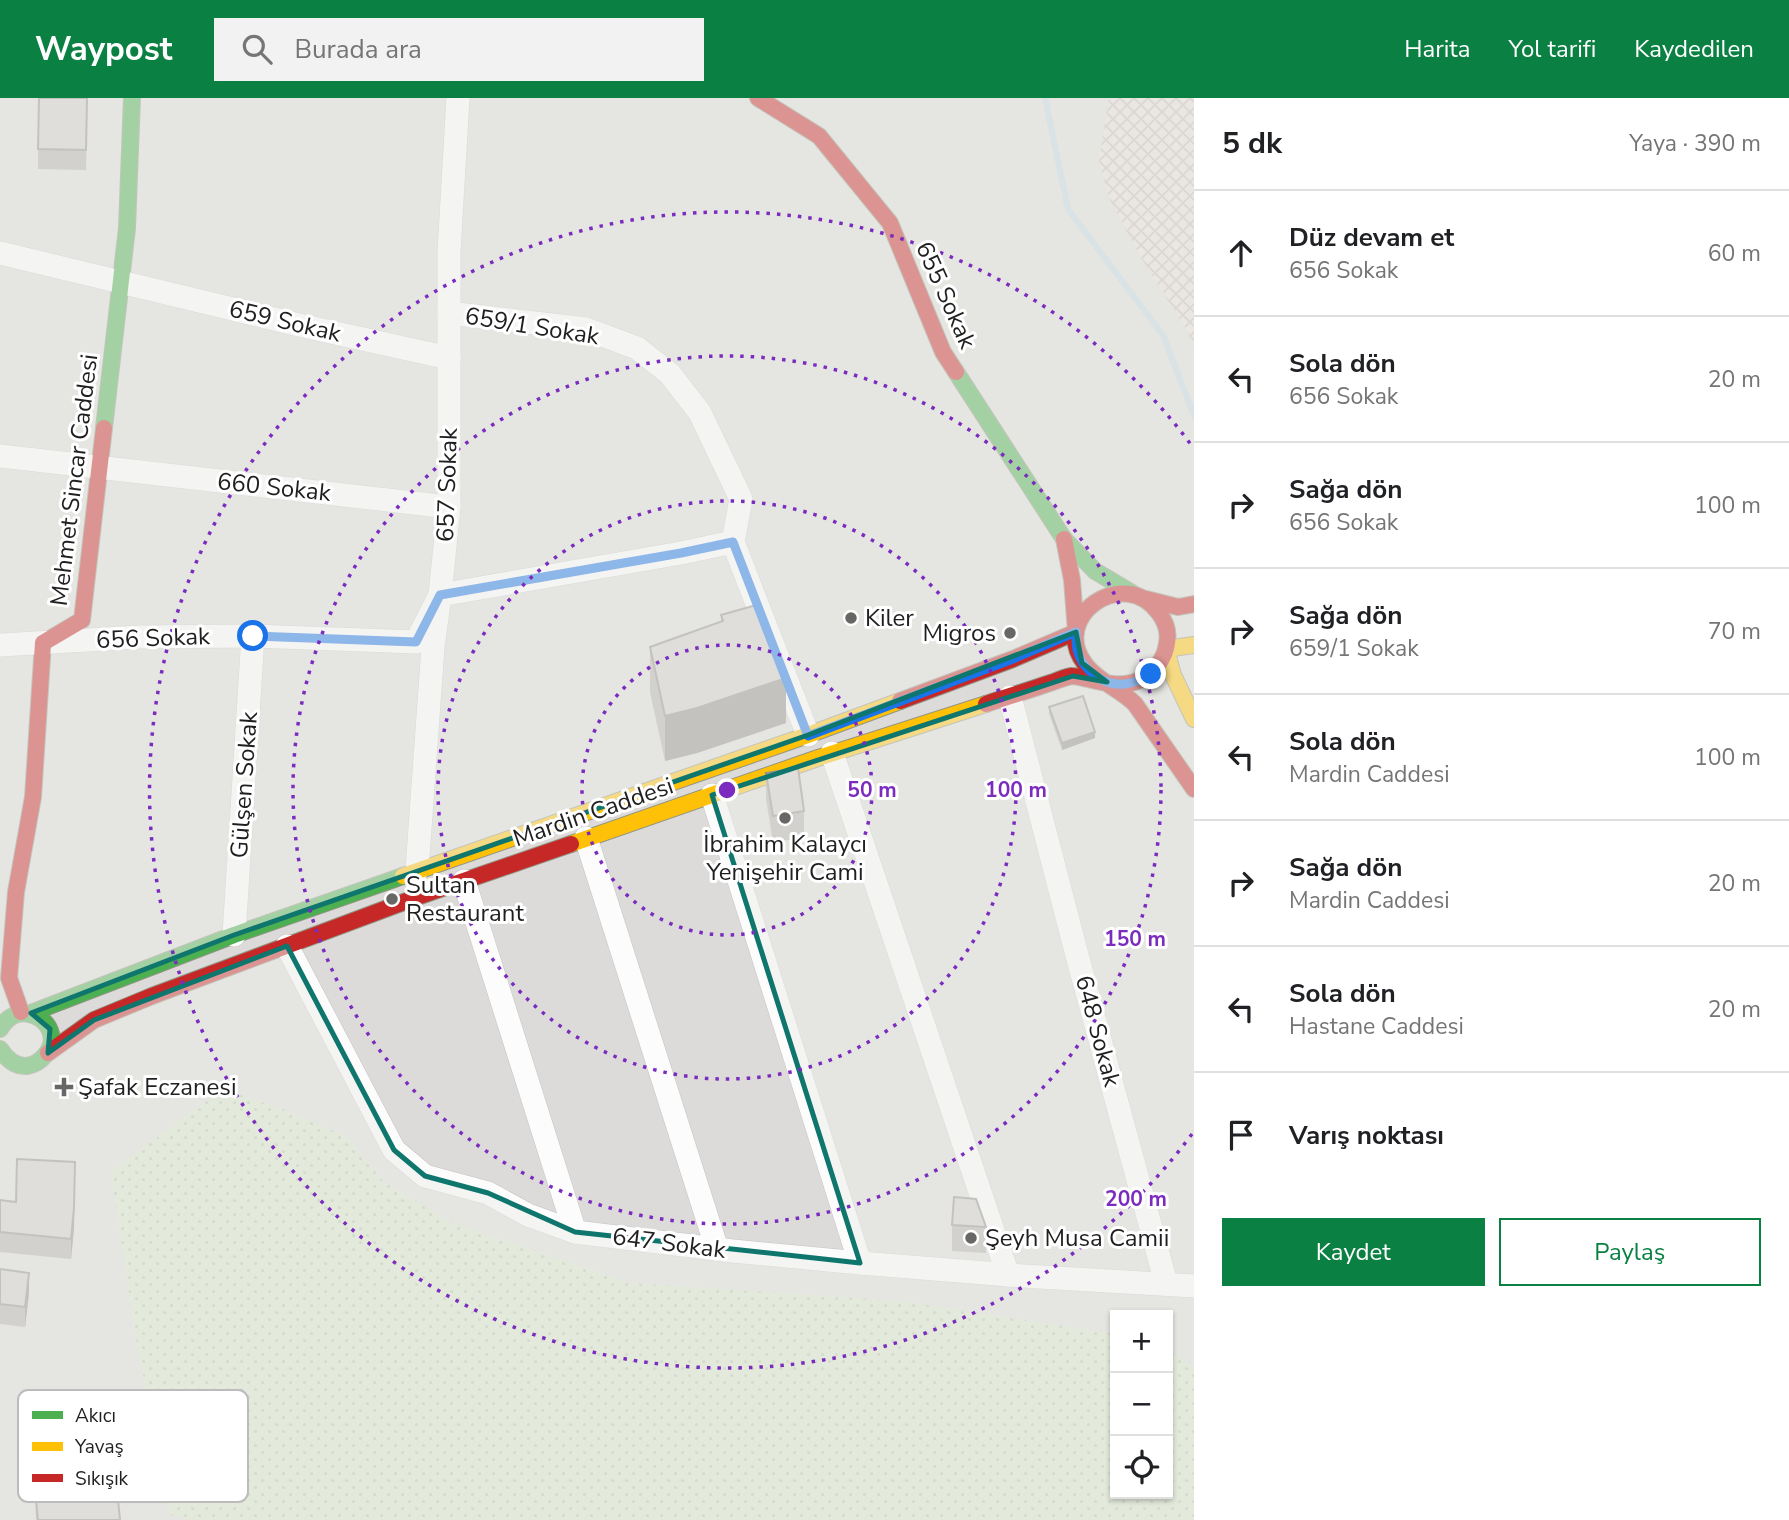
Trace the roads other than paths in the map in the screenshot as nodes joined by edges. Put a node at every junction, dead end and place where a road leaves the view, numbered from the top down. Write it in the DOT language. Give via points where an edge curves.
graph roads {
  1 [pos="132,98"];
  2 [pos="458,98"];
  3 [pos="758,98"];
  4 [pos="0,253"];
  5 [pos="121,282"];
  6 [pos="449,313"];
  7 [pos="449,358"];
  8 [pos="0,456"];
  9 [pos="99,467"];
  10 [pos="449,507"];
  11 [pos="1064,539"];
  12 [pos="733,542"];
  13 [pos="440,595"];
  14 [pos="1139,596"];
  15 [pos="1194,604"];
  16 [pos="1076,632"];
  17 [pos="253,636"];
  18 [pos="43,643"];
  19 [pos="0,645"];
  20 [pos="1194,645"];
  21 [pos="1166,649"];
  22 [pos="1107,682"];
  23 [pos="1010,697"];
  24 [pos="1194,719"];
  25 [pos="808,736"];
  26 [pos="832,753"];
  27 [pos="1194,789"];
  28 [pos="712,794"];
  29 [pos="586,838"];
  30 [pos="417,870"];
  31 [pos="464,881"];
  32 [pos="8,892"];
  33 [pos="234,935"];
  34 [pos="287,946"];
  35 [pos="27,1012"];
  36 [pos="0,1029"];
  37 [pos="48,1053"];
  38 [pos="4,1060"];
  39 [pos="575,1232"];
  40 [pos="717,1249"];
  41 [pos="860,1264"];
  42 [pos="1008,1275"];
  43 [pos="1166,1283"];
  44 [pos="1194,1286"];
  1 -- 5 [label="street, Mehmet Sincar Caddesi"];
  2 -- 6 [label="street, 657 Sokak"];
  3 -- 11 [label="street, 655 Sokak" via="819,136 890,223 943,352"];
  4 -- 5 [label="street, 659 Sokak"];
  5 -- 7 [label="street, 659 Sokak"];
  5 -- 9 [label="street, Mehmet Sincar Caddesi"];
  6 -- 7 [label="street, 657 Sokak"];
  6 -- 12 [label="street, 659/1 Sokak" via="586,329 637,348 670,374 700,413 741,499"];
  7 -- 10 [label="street, 657 Sokak"];
  8 -- 9 [label="street, 660 Sokak"];
  9 -- 10 [label="street, 660 Sokak"];
  9 -- 18 [label="street, Mehmet Sincar Caddesi" via="82,620"];
  10 -- 13 [label="street, 657 Sokak"];
  11 -- 14 [label="street, 655 Sokak" via="1096,571"];
  11 -- 16 [label="street, 655 Sokak"];
  12 -- 13 [label="street"];
  12 -- 25 [label="street"];
  13 -- 17 [label="street, 656 Sokak" via="416,642"];
  13 -- 30 [label="street, 657 Sokak"];
  14 -- 15 [label="street" via="1178,607"];
  14 -- 16 [label="street" via="1117,592 1103,596 1080,617"];
  14 -- 21 [label="street" via="1157,608 1164,621"];
  16 -- 22 [label="street" via="1082,663"];
  16 -- 25 [label="street, Mardin Caddesi"];
  17 -- 18 [label="street, 656 Sokak"];
  17 -- 33 [label="street, Gülşen Sokak"];
  18 -- 19 [label="street, 656 Sokak"];
  18 -- 32 [label="street" via="33,797"];
  20 -- 21 [label="street"];
  21 -- 22 [label="street" via="1151,674 1123,684"];
  21 -- 24 [label="street"];
  22 -- 23 [label="street, Mardin Caddesi" via="1073,676"];
  22 -- 27 [label="street" via="1133,703"];
  23 -- 26 [label="street, Mardin Caddesi"];
  23 -- 43 [label="street, 648 Sokak"];
  25 -- 30 [label="street, Mardin Caddesi"];
  26 -- 28 [label="street, Mardin Caddesi"];
  26 -- 42 [label="street"];
  28 -- 29 [label="street, Mardin Caddesi"];
  28 -- 41 [label="street"];
  29 -- 31 [label="street, Mardin Caddesi"];
  29 -- 40 [label="street"];
  30 -- 33 [label="street, Mardin Caddesi"];
  31 -- 34 [label="street, Mardin Caddesi"];
  31 -- 39 [label="street"];
  32 -- 35 [label="street" via="9,978"];
  33 -- 35 [label="street, Mardin Caddesi"];
  34 -- 37 [label="street, Mardin Caddesi" via="94,1020"];
  34 -- 39 [label="street, 647 Sokak" via="394,1150 425,1176 488,1193 528,1215"];
  35 -- 36 [label="street, Mardin Caddesi" via="7,1018"];
  35 -- 37 [label="street" via="39,1016 50,1029"];
  37 -- 38 [label="street, Mardin Caddesi" via="25,1066"];
  39 -- 40 [label="street, 647 Sokak"];
  40 -- 41 [label="street, 647 Sokak"];
  41 -- 42 [label="street, 647 Sokak"];
  42 -- 43 [label="street, 647 Sokak"];
  43 -- 44 [label="street, 647 Sokak"];
}
